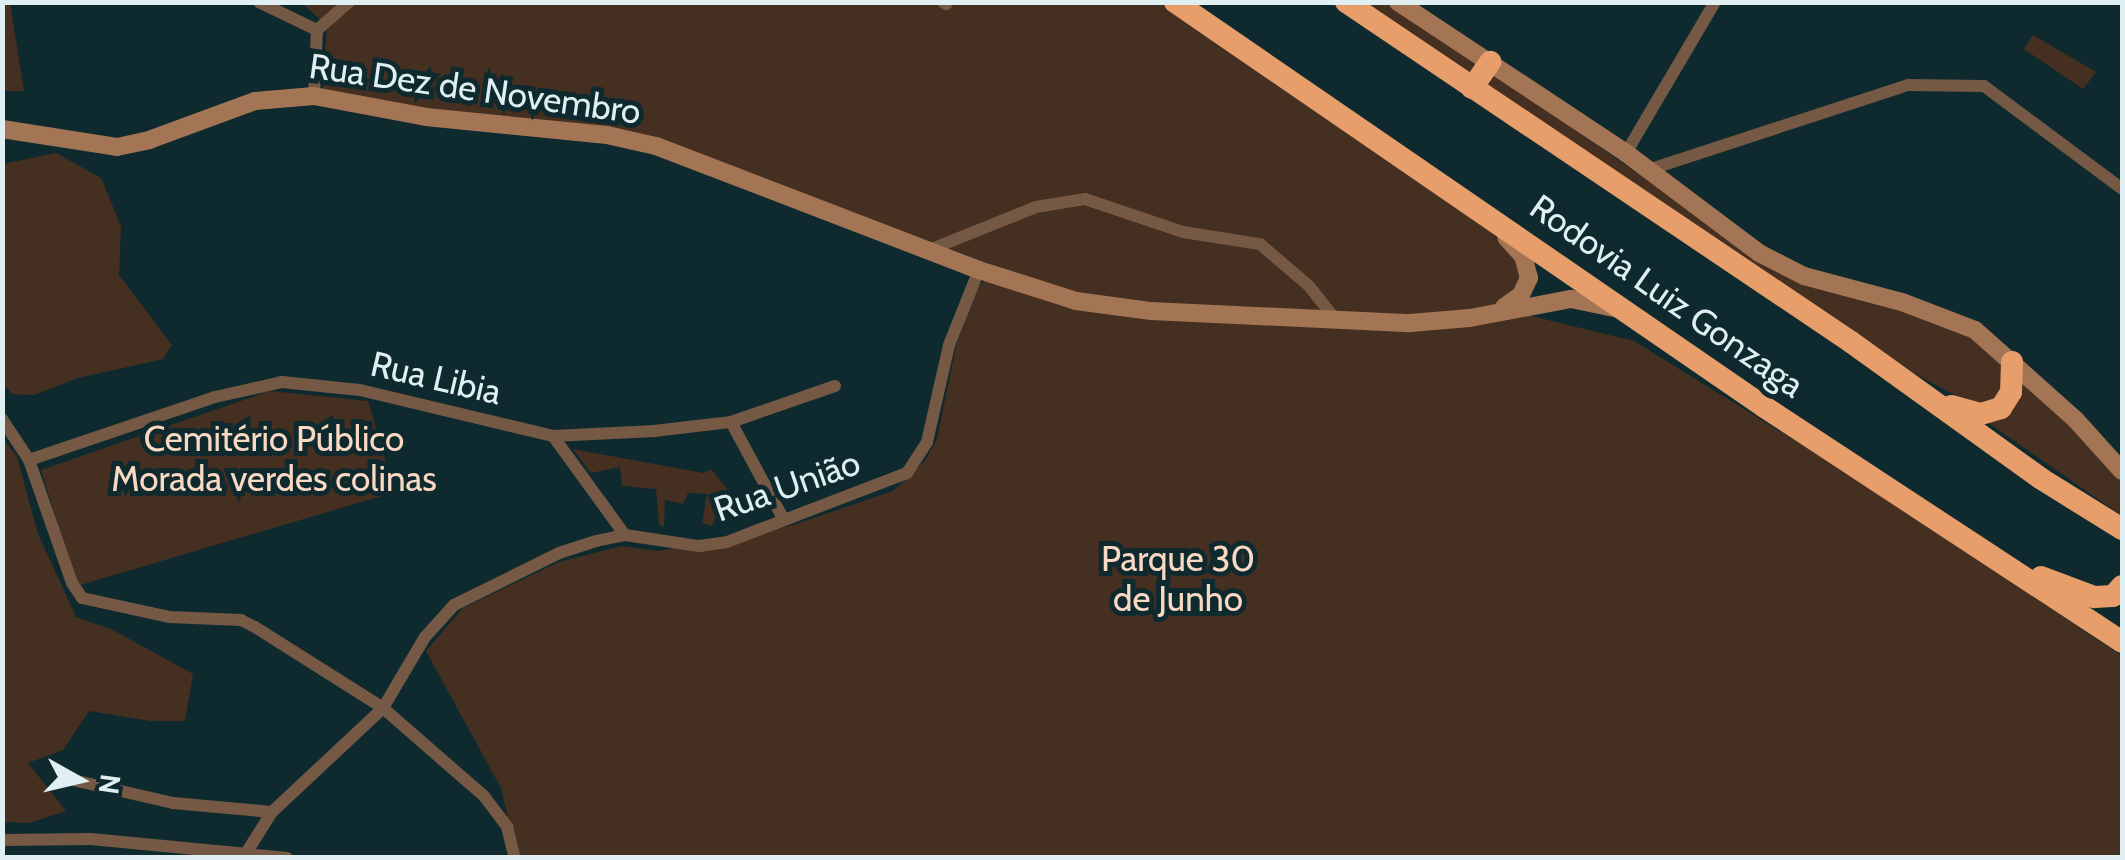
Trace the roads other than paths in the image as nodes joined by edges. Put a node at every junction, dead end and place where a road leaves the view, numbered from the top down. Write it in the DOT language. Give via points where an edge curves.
graph roads {
  1 [pos="260,2"];
  2 [pos="348,2"];
  3 [pos="1175,2"];
  4 [pos="1196,2"];
  5 [pos="1346,2"];
  6 [pos="1398,2"];
  7 [pos="1715,2"];
  8 [pos="316,30"];
  9 [pos="1220,31"];
  10 [pos="1490,62"];
  11 [pos="1472,88"];
  12 [pos="314,96"];
  13 [pos="2,128"];
  14 [pos="1626,153"];
  15 [pos="1648,170"];
  16 [pos="2122,189"];
  17 [pos="1482,210"];
  18 [pos="929,250"];
  19 [pos="979,270"];
  20 [pos="1496,313"];
  21 [pos="1638,317"];
  22 [pos="1336,320"];
  23 [pos="2012,362"];
  24 [pos="835,386"];
  25 [pos="1936,402"];
  26 [pos="2,419"];
  27 [pos="730,422"];
  28 [pos="553,436"];
  29 [pos="30,460"];
  30 [pos="2122,471"];
  31 [pos="2040,478"];
  32 [pos="782,518"];
  33 [pos="2122,529"];
  34 [pos="625,535"];
  35 [pos="2122,549"];
  36 [pos="1996,560"];
  37 [pos="2122,586"];
  38 [pos="2122,642"];
  39 [pos="383,708"];
  40 [pos="64,778"];
  41 [pos="272,812"];
  42 [pos="2,840"];
  43 [pos="244,856"];
  44 [pos="287,858"];
  45 [pos="515,858"];
  1 -- 8 [label="street"];
  2 -- 8 [label="street"];
  3 -- 9 [label="highway, Rodovia Luiz Gonzaga"];
  4 -- 9 [label="highway"];
  5 -- 11 [label="highway, Rodovia Luiz Gonzaga"];
  6 -- 10 [label="main road"];
  7 -- 14 [label="street"];
  8 -- 12 [label="street"];
  9 -- 17 [label="highway, Rodovia Luiz Gonzaga"];
  10 -- 11 [label="highway"];
  10 -- 14 [label="main road"];
  11 -- 25 [label="highway, Rodovia Luiz Gonzaga"];
  12 -- 13 [label="main road, Rua Dez de Novembro" via="255,102 117,147"];
  12 -- 18 [label="main road, Rua Dez de Novembro" via="426,118 635,140"];
  14 -- 15 [label="main road"];
  15 -- 16 [label="street" via="1908,85 1984,86"];
  15 -- 23 [label="main road" via="1784,267 1949,317"];
  17 -- 20 [label="main road" via="1524,256 1529,271 1526,289"];
  17 -- 21 [label="highway, Rodovia Luiz Gonzaga"];
  18 -- 19 [label="main road, Rua Dez de Novembro"];
  18 -- 22 [label="street" via="1020,212 1084,199 1183,232 1260,244"];
  19 -- 22 [label="main road, Rua Dez de Novembro" via="1076,301"];
  19 -- 32 [label="street, Rua União" via="948,345 928,442 918,459 894,481"];
  20 -- 21 [label="main road, Rua Dez de Novembro" via="1579,299"];
  20 -- 22 [label="main road, Rua Dez de Novembro" via="1410,322"];
  21 -- 36 [label="highway, Rodovia Luiz Gonzaga"];
  23 -- 25 [label="highway" via="2011,392 1994,412"];
  23 -- 30 [label="main road"];
  24 -- 27 [label="street, Rua Libia"];
  25 -- 31 [label="highway, Rodovia Luiz Gonzaga"];
  26 -- 29 [label="street"];
  27 -- 28 [label="street, Rua Libia"];
  27 -- 32 [label="street"];
  28 -- 29 [label="street, Rua Libia" via="360,390 282,382"];
  28 -- 34 [label="street"];
  29 -- 39 [label="street" via="82,598 169,617 242,620"];
  31 -- 33 [label="highway, Rodovia Luiz Gonzaga"];
  31 -- 35 [label="highway"];
  32 -- 34 [label="street, Rua União" via="743,537 699,546"];
  34 -- 39 [label="street, Rua União" via="559,553 454,605 438,618"];
  36 -- 37 [label="highway" via="2089,597 2113,596"];
  36 -- 38 [label="highway, Rodovia Luiz Gonzaga"];
  39 -- 41 [label="street, Rua União"];
  39 -- 45 [label="street" via="484,796 507,827"];
  40 -- 41 [label="street" via="173,804"];
  41 -- 43 [label="street, Rua União"];
  42 -- 43 [label="street" via="91,840"];
  43 -- 44 [label="street"];
}
